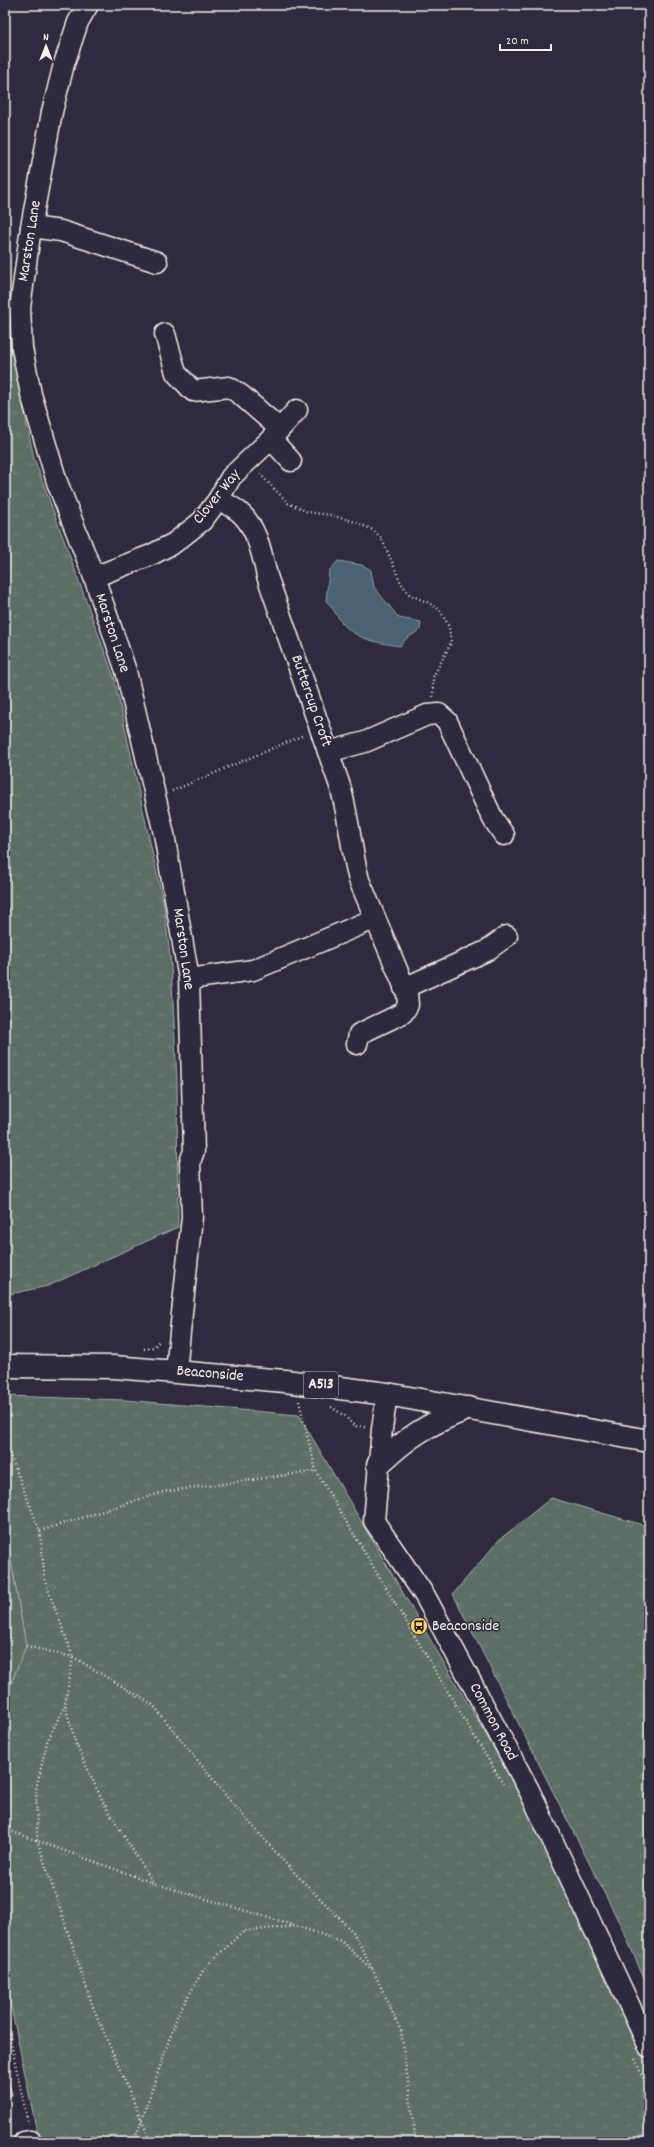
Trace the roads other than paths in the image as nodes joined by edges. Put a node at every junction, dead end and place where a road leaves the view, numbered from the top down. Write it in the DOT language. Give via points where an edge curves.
graph roads {
  1 [pos="88,5"];
  2 [pos="31,227"];
  3 [pos="157,262"];
  4 [pos="165,334"];
  5 [pos="297,410"];
  6 [pos="275,434"];
  7 [pos="291,461"];
  8 [pos="218,500"];
  9 [pos="94,577"];
  10 [pos="328,752"];
  11 [pos="504,835"];
  12 [pos="374,919"];
  13 [pos="507,936"];
  14 [pos="189,979"];
  15 [pos="405,990"];
  16 [pos="357,1044"];
  17 [pos="5,1366"];
  18 [pos="176,1371"];
  19 [pos="387,1394"];
  20 [pos="469,1408"];
  21 [pos="649,1441"];
  22 [pos="378,1465"];
  23 [pos="641,2051"];
  1 -- 2 [label="street, Marston Lane" via="78,22 52,112"];
  2 -- 3 [label="street" via="61,231"];
  2 -- 9 [label="street, Marston Lane" via="20,308 22,348 31,394 57,482"];
  4 -- 6 [label="street" via="176,373 193,391 229,387 241,395"];
  5 -- 6 [label="street, Clover Way"];
  6 -- 7 [label="street"];
  6 -- 8 [label="street, Clover Way" via="231,477"];
  8 -- 9 [label="street, Clover Way" via="202,520 174,543 151,555"];
  8 -- 10 [label="street, Buttercup Croft" via="238,511 251,527 260,546 267,576"];
  9 -- 14 [label="street, Marston Lane" via="126,671 165,842"];
  10 -- 11 [label="street" via="365,742 427,715 439,714 446,721 493,819"];
  10 -- 12 [label="street, Buttercup Croft" via="346,810 356,867"];
  12 -- 14 [label="street" via="253,970"];
  12 -- 15 [label="street, Buttercup Croft"];
  13 -- 15 [label="street" via="486,951"];
  14 -- 18 [label="street, Marston Lane" via="194,1151 190,1162 192,1217"];
  15 -- 16 [label="street" via="408,1005 403,1013 359,1034"];
  17 -- 18 [label="highway, Beaconside / A513" via="114,1367"];
  18 -- 19 [label="highway, Beaconside / A513"];
  19 -- 20 [label="highway, Beaconside / A513"];
  19 -- 22 [label="street, Common Road"];
  20 -- 21 [label="highway, Beaconside / A513"];
  20 -- 22 [label="highway" via="414,1434"];
  22 -- 23 [label="street, Common Road" via="374,1521 425,1596 529,1790"];
}
